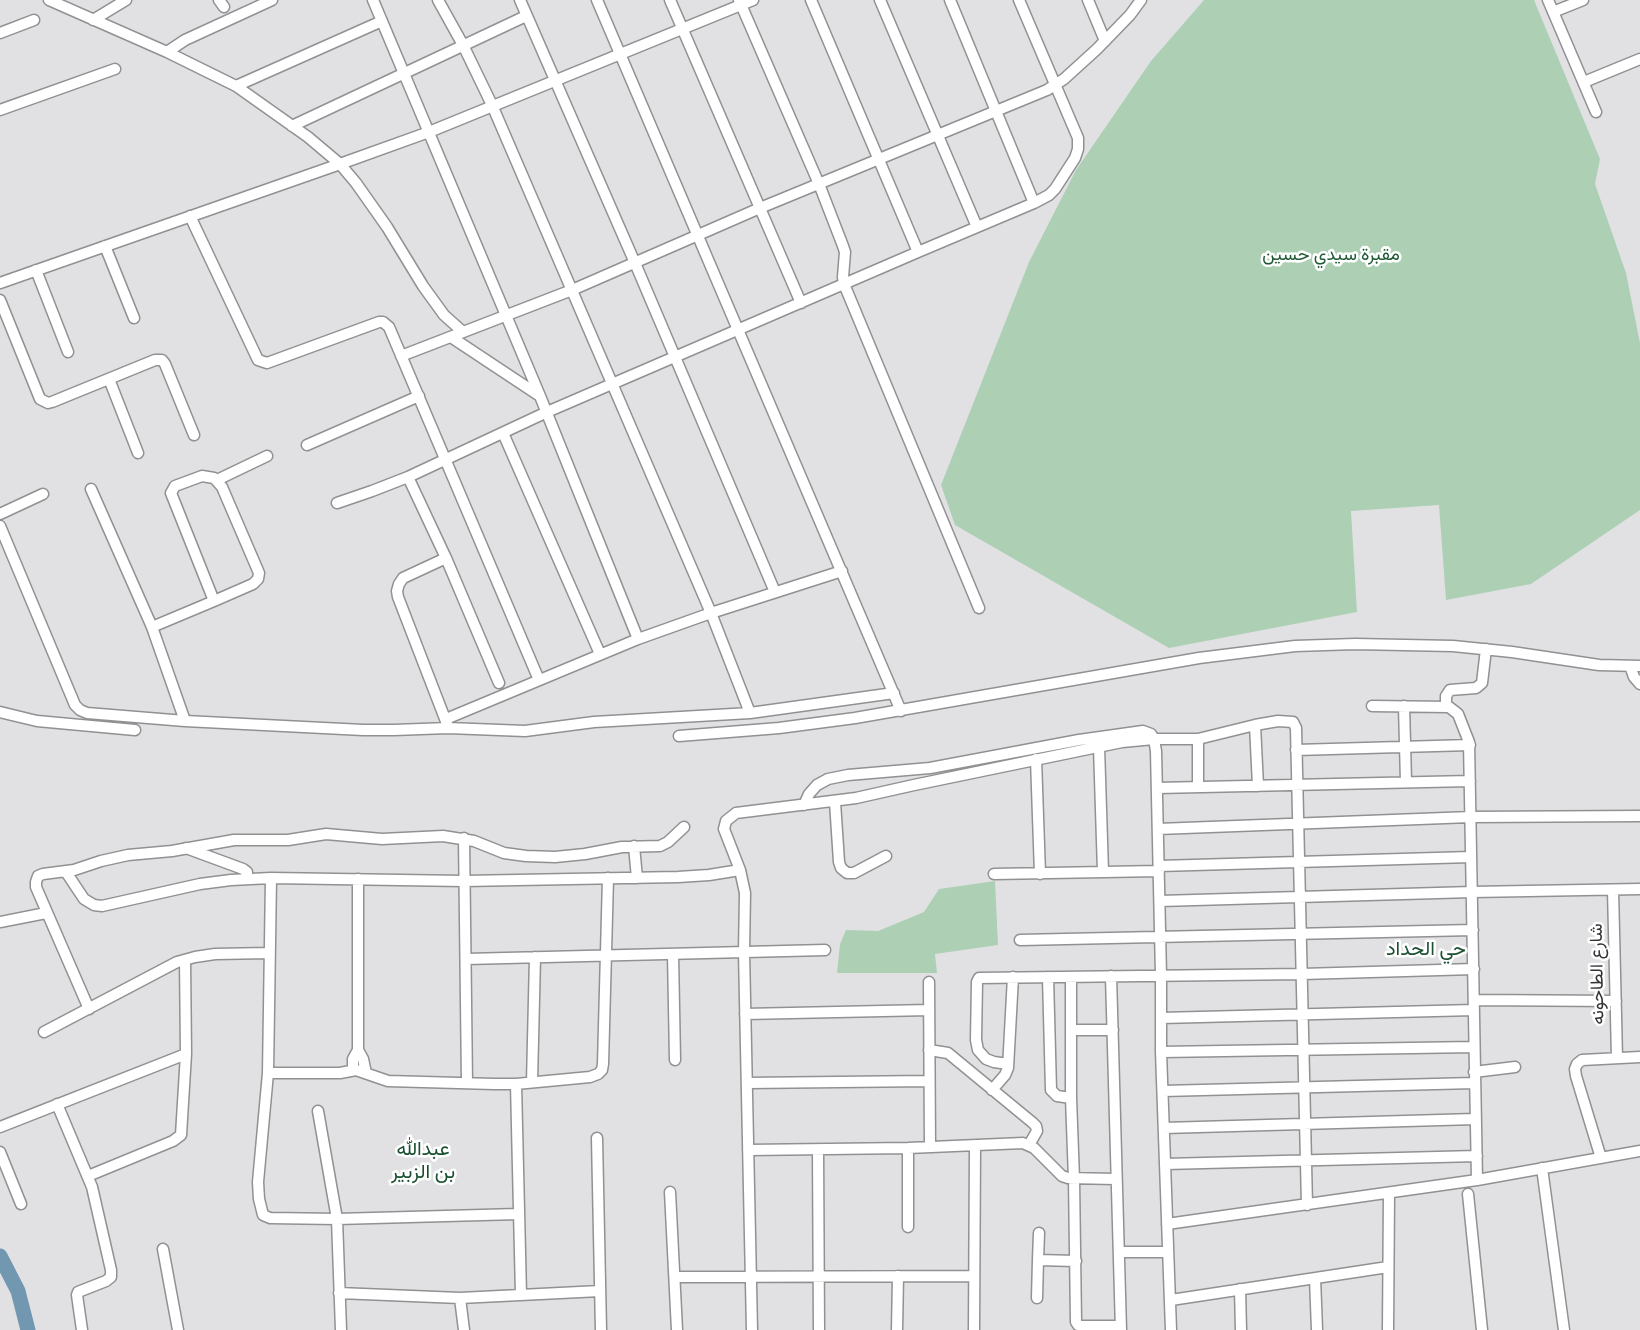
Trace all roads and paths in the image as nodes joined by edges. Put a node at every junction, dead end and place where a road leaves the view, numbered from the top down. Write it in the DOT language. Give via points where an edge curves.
graph roads {
  1 [pos="49,0"];
  2 [pos="126,0"];
  3 [pos="272,0"];
  4 [pos="373,0"];
  5 [pos="438,0"];
  6 [pos="520,0"];
  7 [pos="597,0"];
  8 [pos="670,0"];
  9 [pos="753,0"];
  10 [pos="811,0"];
  11 [pos="880,0"];
  12 [pos="950,0"];
  13 [pos="1019,0"];
  14 [pos="1088,0"];
  15 [pos="1141,0"];
  16 [pos="1548,0"];
  17 [pos="1583,0"];
  18 [pos="740,2"];
  19 [pos="1553,12"];
  20 [pos="526,16"];
  21 [pos="34,20"];
  22 [pos="93,20"];
  23 [pos="382,21"];
  24 [pos="683,28"];
  25 [pos="0,33"];
  26 [pos="1105,41"];
  27 [pos="463,45"];
  28 [pos="166,52"];
  29 [pos="620,54"];
  30 [pos="1640,59"];
  31 [pos="115,69"];
  32 [pos="404,72"];
  33 [pos="555,80"];
  34 [pos="1584,82"];
  35 [pos="1055,85"];
  36 [pos="236,86"];
  37 [pos="492,105"];
  38 [pos="0,110"];
  39 [pos="997,111"];
  40 [pos="1596,112"];
  41 [pos="292,126"];
  42 [pos="429,132"];
  43 [pos="937,135"];
  44 [pos="879,159"];
  45 [pos="340,164"];
  46 [pos="819,184"];
  47 [pos="1034,203"];
  48 [pos="760,208"];
  49 [pos="190,216"];
  50 [pos="977,228"];
  51 [pos="698,236"];
  52 [pos="105,246"];
  53 [pos="918,252"];
  54 [pos="635,263"];
  55 [pos="36,270"];
  56 [pos="0,283"];
  57 [pos="844,284"];
  58 [pos="572,290"];
  59 [pos="0,300"];
  60 [pos="801,303"];
  61 [pos="506,316"];
  62 [pos="134,318"];
  63 [pos="739,330"];
  64 [pos="463,332"];
  65 [pos="451,337"];
  66 [pos="68,352"];
  67 [pos="401,356"];
  68 [pos="675,357"];
  69 [pos="109,379"];
  70 [pos="612,384"];
  71 [pos="419,396"];
  72 [pos="540,396"];
  73 [pos="546,412"];
  74 [pos="503,433"];
  75 [pos="194,435"];
  76 [pos="307,445"];
  77 [pos="138,453"];
  78 [pos="267,456"];
  79 [pos="446,459"];
  80 [pos="408,477"];
  81 [pos="217,480"];
  82 [pos="91,489"];
  83 [pos="43,494"];
  84 [pos="337,503"];
  85 [pos="0,514"];
  86 [pos="0,526"];
  87 [pos="446,558"];
  88 [pos="842,572"];
  89 [pos="775,592"];
  90 [pos="214,601"];
  91 [pos="979,608"];
  92 [pos="711,613"];
  93 [pos="152,627"];
  94 [pos="638,639"];
  95 [pos="1486,649"];
  96 [pos="600,654"];
  97 [pos="1635,666"];
  98 [pos="539,680"];
  99 [pos="499,683"];
  100 [pos="1640,684"];
  101 [pos="894,693"];
  102 [pos="1372,706"];
  103 [pos="1404,706"];
  104 [pos="1446,706"];
  105 [pos="772,711"];
  106 [pos="901,711"];
  107 [pos="0,712"];
  108 [pos="750,713"];
  109 [pos="185,721"];
  110 [pos="447,723"];
  111 [pos="1255,725"];
  112 [pos="779,728"];
  113 [pos="135,730"];
  114 [pos="679,736"];
  115 [pos="1154,739"];
  116 [pos="1198,739"];
  117 [pos="1470,745"];
  118 [pos="1099,747"];
  119 [pos="1405,747"];
  120 [pos="1296,750"];
  121 [pos="1036,759"];
  122 [pos="1470,781"];
  123 [pos="1406,782"];
  124 [pos="1297,785"];
  125 [pos="1258,786"];
  126 [pos="1198,787"];
  127 [pos="1157,788"];
  128 [pos="835,801"];
  129 [pos="804,805"];
  130 [pos="1640,816"];
  131 [pos="1471,817"];
  132 [pos="1298,824"];
  133 [pos="684,827"];
  134 [pos="1158,829"];
  135 [pos="465,838"];
  136 [pos="634,846"];
  137 [pos="186,848"];
  138 [pos="886,856"];
  139 [pos="1471,857"];
  140 [pos="1299,862"];
  141 [pos="1159,868"];
  142 [pos="740,870"];
  143 [pos="66,872"];
  144 [pos="1103,872"];
  145 [pos="994,874"];
  146 [pos="1040,874"];
  147 [pos="271,878"];
  148 [pos="608,878"];
  149 [pos="637,878"];
  150 [pos="247,879"];
  151 [pos="358,879"];
  152 [pos="464,881"];
  153 [pos="1640,889"];
  154 [pos="1614,890"];
  155 [pos="1472,892"];
  156 [pos="1300,897"];
  157 [pos="1160,901"];
  158 [pos="46,913"];
  159 [pos="0,922"];
  160 [pos="1473,930"];
  161 [pos="1301,935"];
  162 [pos="1161,938"];
  163 [pos="1020,940"];
  164 [pos="825,950"];
  165 [pos="744,952"];
  166 [pos="269,953"];
  167 [pos="673,954"];
  168 [pos="606,955"];
  169 [pos="535,957"];
  170 [pos="466,959"];
  171 [pos="185,960"];
  172 [pos="1474,969"];
  173 [pos="1302,974"];
  174 [pos="1111,976"];
  175 [pos="1161,976"];
  176 [pos="1013,977"];
  177 [pos="1048,977"];
  178 [pos="1071,977"];
  179 [pos="929,982"];
  180 [pos="1616,1001"];
  181 [pos="1474,1005"];
  182 [pos="89,1009"];
  183 [pos="929,1010"];
  184 [pos="745,1014"];
  185 [pos="1303,1014"];
  186 [pos="1161,1018"];
  187 [pos="1071,1030"];
  188 [pos="1113,1030"];
  189 [pos="44,1032"];
  190 [pos="1474,1047"];
  191 [pos="358,1050"];
  192 [pos="929,1050"];
  193 [pos="1303,1050"];
  194 [pos="1161,1052"];
  195 [pos="186,1054"];
  196 [pos="1640,1057"];
  197 [pos="1617,1058"];
  198 [pos="675,1060"];
  199 [pos="1008,1064"];
  200 [pos="1515,1067"];
  201 [pos="353,1070"];
  202 [pos="268,1073"];
  203 [pos="366,1073"];
  204 [pos="1474,1077"];
  205 [pos="929,1081"];
  206 [pos="532,1082"];
  207 [pos="467,1083"];
  208 [pos="747,1083"];
  209 [pos="516,1084"];
  210 [pos="1304,1086"];
  211 [pos="992,1090"];
  212 [pos="1164,1091"];
  213 [pos="1071,1098"];
  214 [pos="57,1104"];
  215 [pos="318,1111"];
  216 [pos="1475,1119"];
  217 [pos="1305,1125"];
  218 [pos="0,1127"];
  219 [pos="1164,1128"];
  220 [pos="597,1138"];
  221 [pos="1029,1145"];
  222 [pos="975,1146"];
  223 [pos="930,1147"];
  224 [pos="908,1148"];
  225 [pos="748,1150"];
  226 [pos="818,1150"];
  227 [pos="1640,1150"];
  228 [pos="0,1152"];
  229 [pos="1477,1156"];
  230 [pos="1601,1158"];
  231 [pos="1306,1160"];
  232 [pos="1165,1164"];
  233 [pos="1542,1168"];
  234 [pos="88,1176"];
  235 [pos="1074,1179"];
  236 [pos="1116,1179"];
  237 [pos="1477,1180"];
  238 [pos="670,1192"];
  239 [pos="1389,1194"];
  240 [pos="1468,1194"];
  241 [pos="21,1204"];
  242 [pos="1307,1205"];
  243 [pos="518,1214"];
  244 [pos="337,1220"];
  245 [pos="1167,1224"];
  246 [pos="908,1227"];
  247 [pos="1039,1233"];
  248 [pos="163,1249"];
  249 [pos="1119,1252"];
  250 [pos="1168,1252"];
  251 [pos="1038,1260"];
  252 [pos="1076,1261"];
  253 [pos="1388,1267"];
  254 [pos="974,1275"];
  255 [pos="818,1276"];
  256 [pos="898,1276"];
  257 [pos="675,1277"];
  258 [pos="752,1277"];
  259 [pos="1315,1278"];
  260 [pos="1240,1289"];
  261 [pos="600,1291"];
  262 [pos="339,1293"];
  263 [pos="521,1295"];
  264 [pos="460,1298"];
  265 [pos="1037,1298"];
  266 [pos="1171,1300"];
  267 [pos="1121,1328"];
  268 [pos="82,1330"];
  269 [pos="178,1330"];
  270 [pos="341,1330"];
  271 [pos="464,1330"];
  272 [pos="601,1330"];
  273 [pos="677,1330"];
  274 [pos="752,1330"];
  275 [pos="819,1330"];
  276 [pos="897,1330"];
  277 [pos="974,1330"];
  278 [pos="1171,1330"];
  279 [pos="1240,1330"];
  280 [pos="1317,1330"];
  281 [pos="1388,1330"];
  282 [pos="1482,1330"];
  283 [pos="1564,1330"];
  1 -- 22 [label="street"];
  2 -- 22 [label="street"];
  3 -- 28 [label="street"];
  4 -- 23 [label="street"];
  5 -- 27 [label="street"];
  6 -- 20 [label="street"];
  7 -- 29 [label="street"];
  8 -- 24 [label="street"];
  9 -- 18 [label="street"];
  10 -- 44 [label="street"];
  11 -- 43 [label="street"];
  12 -- 39 [label="street"];
  13 -- 35 [label="street"];
  14 -- 26 [label="street"];
  15 -- 26 [label="street"];
  16 -- 19 [label="street"];
  17 -- 19 [label="street"];
  18 -- 24 [label="street"];
  18 -- 46 [label="street"];
  19 -- 34 [label="street"];
  20 -- 27 [label="street"];
  20 -- 33 [label="street"];
  21 -- 25 [label="street"];
  22 -- 28 [label="street"];
  23 -- 32 [label="street"];
  23 -- 36 [label="street"];
  24 -- 29 [label="street"];
  24 -- 48 [label="street"];
  26 -- 35 [label="street"];
  27 -- 32 [label="street"];
  27 -- 37 [label="street"];
  28 -- 36 [label="street"];
  29 -- 33 [label="street"];
  29 -- 51 [label="street"];
  30 -- 34 [label="street"];
  31 -- 38 [label="street"];
  32 -- 41 [label="street"];
  32 -- 42 [label="street"];
  33 -- 37 [label="street"];
  33 -- 54 [label="street"];
  34 -- 40 [label="street"];
  35 -- 39 [label="street"];
  35 -- 47 [label="street" via="1076,133 1078,149 1056,189"];
  36 -- 41 [label="street"];
  37 -- 42 [label="street"];
  37 -- 58 [label="street"];
  39 -- 43 [label="street"];
  39 -- 47 [label="street"];
  41 -- 45 [label="street"];
  42 -- 45 [label="street"];
  42 -- 61 [label="street"];
  43 -- 44 [label="street"];
  43 -- 50 [label="street"];
  44 -- 46 [label="street"];
  44 -- 53 [label="street"];
  45 -- 49 [label="street"];
  45 -- 64 [label="street" via="369,200 444,315"];
  46 -- 48 [label="street"];
  46 -- 57 [label="street" via="845,252"];
  47 -- 50 [label="street"];
  48 -- 51 [label="street"];
  48 -- 60 [label="street"];
  49 -- 52 [label="street"];
  49 -- 67 [label="street" via="258,360 267,363 379,322 389,327"];
  50 -- 53 [label="street"];
  51 -- 54 [label="street"];
  51 -- 63 [label="street"];
  52 -- 55 [label="street"];
  52 -- 62 [label="street"];
  53 -- 57 [label="street"];
  54 -- 58 [label="street"];
  54 -- 68 [label="street"];
  55 -- 56 [label="street"];
  55 -- 66 [label="street"];
  57 -- 60 [label="street"];
  57 -- 91 [label="street"];
  58 -- 61 [label="street"];
  58 -- 70 [label="street"];
  59 -- 69 [label="street" via="40,399 52,402"];
  60 -- 63 [label="street"];
  61 -- 64 [label="street"];
  61 -- 72 [label="street"];
  63 -- 68 [label="street"];
  63 -- 88 [label="street"];
  64 -- 65 [label="street"];
  65 -- 67 [label="street"];
  65 -- 72 [label="street"];
  67 -- 71 [label="street"];
  68 -- 70 [label="street"];
  68 -- 89 [label="street"];
  69 -- 75 [label="street" via="155,360 164,362"];
  69 -- 77 [label="street"];
  70 -- 73 [label="street"];
  70 -- 92 [label="street"];
  71 -- 76 [label="street"];
  71 -- 79 [label="street"];
  72 -- 73 [label="street"];
  73 -- 74 [label="street"];
  73 -- 94 [label="street"];
  74 -- 79 [label="street"];
  74 -- 96 [label="street"];
  78 -- 81 [label="street"];
  79 -- 80 [label="street"];
  79 -- 98 [label="street"];
  80 -- 84 [label="street"];
  80 -- 87 [label="street"];
  81 -- 90 [label="street" via="259,576 253,584"];
  81 -- 90 [label="street" via="198,477 175,486 171,493"];
  82 -- 93 [label="street"];
  83 -- 85 [label="street"];
  86 -- 109 [label="street" via="77,708 87,713"];
  87 -- 99 [label="street"];
  87 -- 110 [label="street" via="403,578 397,594"];
  88 -- 89 [label="street"];
  88 -- 101 [label="street"];
  89 -- 92 [label="street"];
  90 -- 93 [label="street"];
  92 -- 94 [label="street"];
  92 -- 108 [label="street"];
  93 -- 109 [label="street"];
  94 -- 96 [label="street"];
  95 -- 97 [label="street" via="1580,663"];
  95 -- 104 [label="street" via="1482,683 1476,688 1450,690"];
  95 -- 106 [label="street" via="1356,644 1275,648"];
  96 -- 98 [label="street"];
  97 -- 100 [label="street" via="1634,677"];
  98 -- 110 [label="street"];
  101 -- 105 [label="street"];
  101 -- 106 [label="street"];
  102 -- 103 [label="street"];
  103 -- 104 [label="street"];
  103 -- 119 [label="street"];
  104 -- 117 [label="street" via="1458,714"];
  105 -- 108 [label="street"];
  105 -- 112 [label="street"];
  106 -- 112 [label="street"];
  107 -- 113 [label="street" via="37,721"];
  108 -- 110 [label="street" via="594,722 525,731"];
  109 -- 110 [label="street" via="375,730"];
  111 -- 116 [label="street"];
  111 -- 120 [label="street" via="1293,722"];
  111 -- 125 [label="street"];
  112 -- 114 [label="street"];
  115 -- 116 [label="street"];
  115 -- 118 [label="street"];
  115 -- 127 [label="street"];
  115 -- 129 [label="street" via="1143,731 930,768 848,774 817,785"];
  116 -- 126 [label="street"];
  117 -- 119 [label="street"];
  117 -- 122 [label="street"];
  118 -- 121 [label="street"];
  118 -- 144 [label="street"];
  119 -- 120 [label="street"];
  119 -- 123 [label="street"];
  120 -- 124 [label="street"];
  121 -- 128 [label="street"];
  121 -- 146 [label="street"];
  122 -- 123 [label="street"];
  122 -- 131 [label="street"];
  123 -- 124 [label="street"];
  124 -- 125 [label="street"];
  124 -- 132 [label="street"];
  125 -- 126 [label="street"];
  126 -- 127 [label="street"];
  127 -- 134 [label="street"];
  128 -- 129 [label="street"];
  128 -- 138 [label="street" via="841,868 854,873"];
  129 -- 142 [label="street" via="736,813 728,818 724,833"];
  130 -- 131 [label="street"];
  131 -- 132 [label="street"];
  131 -- 139 [label="street"];
  132 -- 134 [label="street"];
  132 -- 140 [label="street"];
  133 -- 136 [label="street" via="660,846"];
  134 -- 141 [label="street"];
  135 -- 136 [label="street" via="504,853 540,857"];
  135 -- 137 [label="street" via="382,839 326,834 288,840 234,840"];
  135 -- 152 [label="street"];
  136 -- 149 [label="street"];
  137 -- 143 [label="street" via="121,856"];
  137 -- 150 [label="street" via="243,869"];
  139 -- 140 [label="street"];
  139 -- 155 [label="street"];
  140 -- 141 [label="street"];
  140 -- 156 [label="street"];
  141 -- 144 [label="street"];
  141 -- 157 [label="street"];
  142 -- 149 [label="street" via="694,877"];
  142 -- 165 [label="street" via="745,893"];
  143 -- 150 [label="street" via="84,899 98,906 200,884"];
  143 -- 158 [label="street" via="38,876 36,887"];
  144 -- 146 [label="street"];
  145 -- 146 [label="street"];
  147 -- 150 [label="street"];
  147 -- 151 [label="street"];
  147 -- 166 [label="street"];
  148 -- 149 [label="street"];
  148 -- 152 [label="street"];
  148 -- 168 [label="street"];
  151 -- 152 [label="street"];
  151 -- 191 [label="street"];
  152 -- 170 [label="street"];
  153 -- 154 [label="street"];
  154 -- 155 [label="street"];
  154 -- 180 [label="street, شارع الطاحونه"];
  155 -- 156 [label="street"];
  155 -- 160 [label="street"];
  156 -- 157 [label="street"];
  156 -- 161 [label="street"];
  157 -- 162 [label="street"];
  158 -- 159 [label="street"];
  158 -- 182 [label="street"];
  160 -- 161 [label="street"];
  160 -- 172 [label="street"];
  161 -- 162 [label="street"];
  161 -- 173 [label="street"];
  162 -- 163 [label="street"];
  162 -- 175 [label="street"];
  164 -- 165 [label="street"];
  165 -- 167 [label="street"];
  165 -- 184 [label="street"];
  166 -- 171 [label="street" via="215,954"];
  166 -- 202 [label="street"];
  167 -- 168 [label="street"];
  167 -- 198 [label="street"];
  168 -- 169 [label="street"];
  168 -- 206 [label="street" via="602,1070 590,1077"];
  169 -- 170 [label="street"];
  169 -- 206 [label="street"];
  170 -- 207 [label="street"];
  171 -- 182 [label="street"];
  171 -- 195 [label="street"];
  172 -- 173 [label="street"];
  172 -- 181 [label="street"];
  173 -- 175 [label="street"];
  173 -- 185 [label="street"];
  174 -- 175 [label="street"];
  174 -- 178 [label="street"];
  174 -- 188 [label="street"];
  175 -- 186 [label="street"];
  176 -- 177 [label="street"];
  176 -- 199 [label="street"];
  176 -- 199 [label="street" via="981,978 977,982 978,1050 986,1059"];
  177 -- 178 [label="street"];
  177 -- 213 [label="street" via="1051,1090 1057,1096"];
  178 -- 187 [label="street"];
  179 -- 183 [label="street"];
  180 -- 181 [label="street"];
  180 -- 197 [label="street, شارع الطاحونه"];
  181 -- 185 [label="street"];
  181 -- 190 [label="street"];
  182 -- 189 [label="street"];
  183 -- 184 [label="street"];
  183 -- 192 [label="street"];
  184 -- 208 [label="street"];
  185 -- 186 [label="street"];
  185 -- 193 [label="street"];
  186 -- 194 [label="street"];
  187 -- 188 [label="street"];
  187 -- 213 [label="street"];
  188 -- 236 [label="street"];
  190 -- 193 [label="street"];
  190 -- 204 [label="street"];
  191 -- 201 [label="street"];
  191 -- 203 [label="street"];
  192 -- 205 [label="street"];
  192 -- 211 [label="street" via="948,1053"];
  193 -- 194 [label="street"];
  193 -- 210 [label="street"];
  194 -- 212 [label="street"];
  195 -- 214 [label="street"];
  195 -- 234 [label="street" via="181,1135"];
  196 -- 197 [label="street"];
  197 -- 230 [label="street" via="1582,1060 1575,1070"];
  199 -- 211 [label="street" via="1005,1076"];
  200 -- 204 [label="street"];
  201 -- 202 [label="street"];
  201 -- 203 [label="street"];
  202 -- 244 [label="street" via="259,1168 261,1211 270,1218"];
  203 -- 207 [label="street" via="388,1081"];
  204 -- 210 [label="street"];
  204 -- 216 [label="street"];
  205 -- 208 [label="street"];
  205 -- 223 [label="street"];
  206 -- 209 [label="street"];
  207 -- 209 [label="street"];
  208 -- 225 [label="street"];
  209 -- 243 [label="street"];
  210 -- 212 [label="street"];
  210 -- 217 [label="street"];
  211 -- 221 [label="street" via="1036,1126 1036,1135"];
  212 -- 219 [label="street"];
  213 -- 235 [label="street"];
  214 -- 218 [label="street"];
  214 -- 234 [label="street"];
  215 -- 244 [label="street"];
  216 -- 217 [label="street"];
  216 -- 229 [label="street"];
  217 -- 219 [label="street"];
  217 -- 231 [label="street"];
  219 -- 232 [label="street"];
  220 -- 261 [label="street"];
  221 -- 222 [label="street"];
  221 -- 235 [label="street" via="1062,1176"];
  222 -- 223 [label="street"];
  222 -- 254 [label="street"];
  223 -- 224 [label="street"];
  224 -- 226 [label="street"];
  224 -- 246 [label="street"];
  225 -- 226 [label="street"];
  225 -- 258 [label="street"];
  226 -- 255 [label="street"];
  227 -- 230 [label="street"];
  228 -- 241 [label="street"];
  229 -- 231 [label="street"];
  229 -- 237 [label="street"];
  230 -- 233 [label="street"];
  231 -- 232 [label="street"];
  231 -- 242 [label="street"];
  232 -- 245 [label="street"];
  233 -- 237 [label="street"];
  233 -- 283 [label="street"];
  234 -- 268 [label="street" via="111,1277 78,1292"];
  235 -- 236 [label="street"];
  235 -- 252 [label="street"];
  236 -- 249 [label="street"];
  237 -- 239 [label="street"];
  238 -- 257 [label="street"];
  239 -- 242 [label="street"];
  239 -- 253 [label="street"];
  240 -- 282 [label="street"];
  242 -- 245 [label="street"];
  243 -- 244 [label="street"];
  243 -- 263 [label="street"];
  244 -- 262 [label="street"];
  245 -- 250 [label="street"];
  247 -- 251 [label="street"];
  248 -- 269 [label="street"];
  249 -- 250 [label="street"];
  249 -- 267 [label="street"];
  250 -- 266 [label="street"];
  251 -- 252 [label="street"];
  251 -- 265 [label="street"];
  252 -- 267 [label="street" via="1078,1325"];
  253 -- 259 [label="street"];
  253 -- 281 [label="street"];
  254 -- 256 [label="street"];
  254 -- 277 [label="street"];
  255 -- 256 [label="street"];
  255 -- 258 [label="street"];
  255 -- 275 [label="street"];
  256 -- 276 [label="street"];
  257 -- 258 [label="street"];
  257 -- 273 [label="street"];
  258 -- 274 [label="street"];
  259 -- 260 [label="street"];
  259 -- 280 [label="street"];
  260 -- 266 [label="street"];
  260 -- 279 [label="street"];
  261 -- 263 [label="street"];
  261 -- 272 [label="street"];
  262 -- 264 [label="street"];
  262 -- 270 [label="street"];
  263 -- 264 [label="street"];
  264 -- 271 [label="street"];
  266 -- 278 [label="street"];
}
